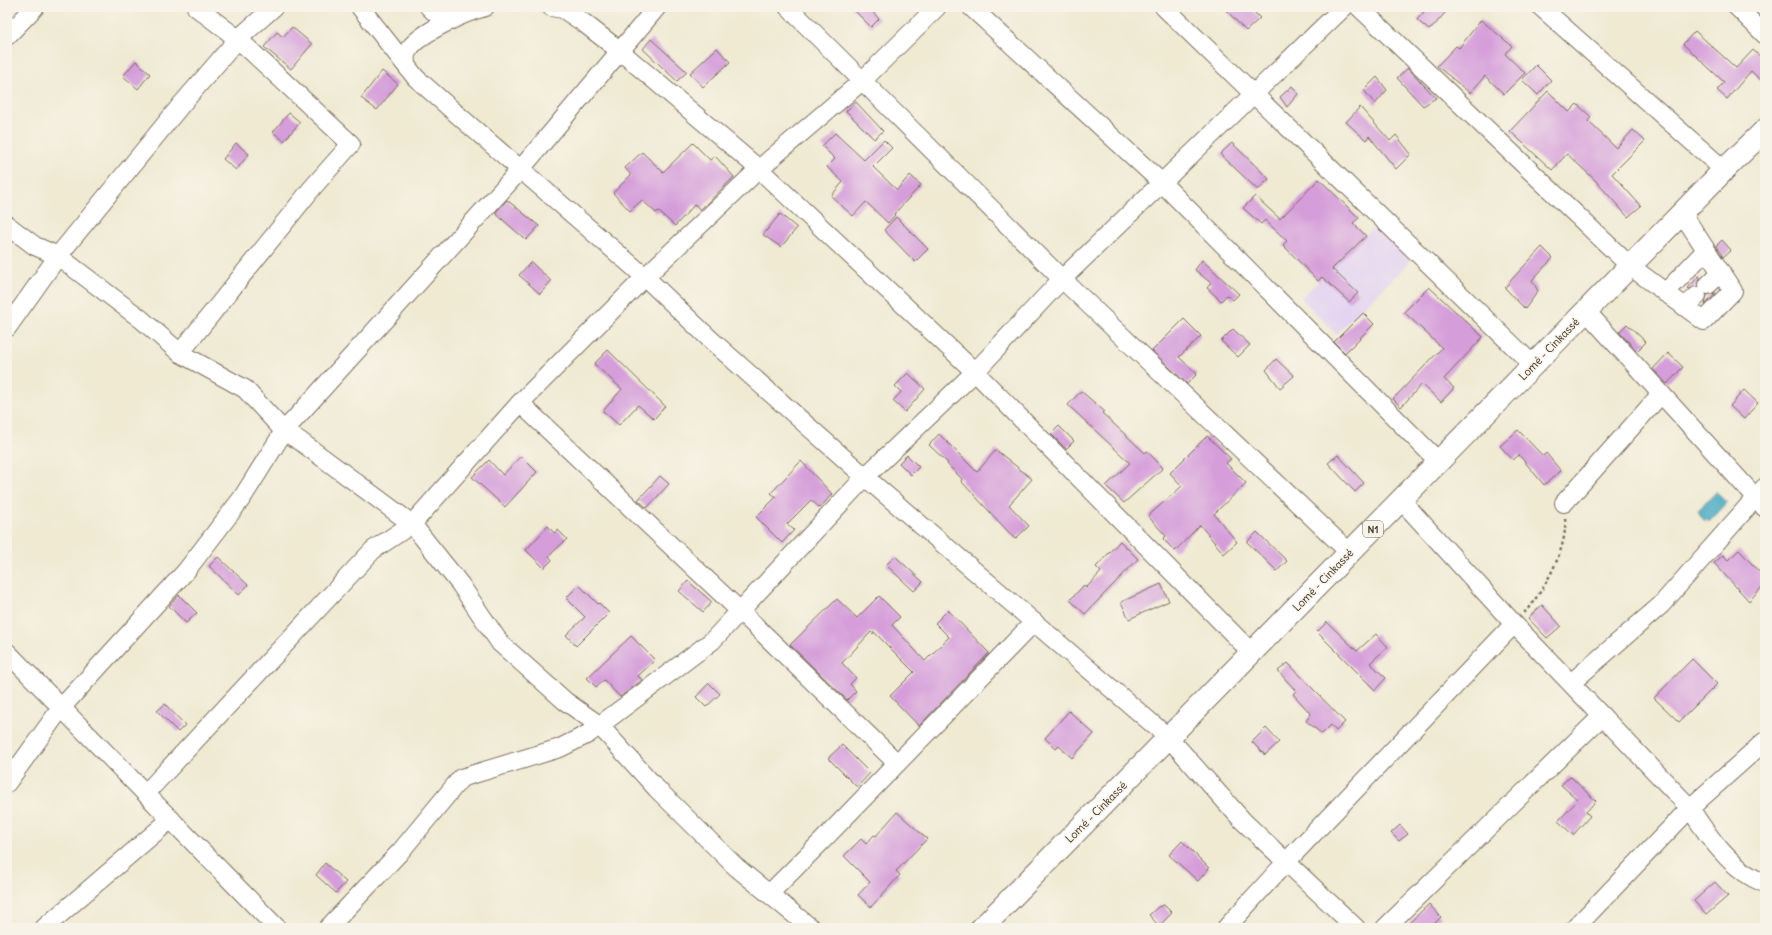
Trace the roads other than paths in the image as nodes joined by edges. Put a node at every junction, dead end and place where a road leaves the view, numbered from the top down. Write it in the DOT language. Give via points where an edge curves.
graph roads {
  1 [pos="35,7"];
  2 [pos="196,7"];
  3 [pos="274,7"];
  4 [pos="360,7"];
  5 [pos="429,7"];
  6 [pos="486,7"];
  7 [pos="551,7"];
  8 [pos="658,7"];
  9 [pos="788,7"];
  10 [pos="937,7"];
  11 [pos="971,7"];
  12 [pos="1164,7"];
  13 [pos="1344,7"];
  14 [pos="1359,7"];
  15 [pos="1541,7"];
  16 [pos="1738,7"];
  17 [pos="445,22"];
  18 [pos="1765,35"];
  19 [pos="7,36"];
  20 [pos="238,39"];
  21 [pos="620,51"];
  22 [pos="406,64"];
  23 [pos="862,81"];
  24 [pos="1253,95"];
  25 [pos="1764,133"];
  26 [pos="759,169"];
  27 [pos="520,170"];
  28 [pos="1724,170"];
  29 [pos="1162,183"];
  30 [pos="1682,213"];
  31 [pos="7,224"];
  32 [pos="1706,250"];
  33 [pos="58,256"];
  34 [pos="1630,266"];
  35 [pos="1721,272"];
  36 [pos="645,277"];
  37 [pos="1062,279"];
  38 [pos="1665,293"];
  39 [pos="1696,296"];
  40 [pos="1586,311"];
  41 [pos="7,328"];
  42 [pos="180,353"];
  43 [pos="1533,365"];
  44 [pos="975,372"];
  45 [pos="1661,394"];
  46 [pos="520,403"];
  47 [pos="284,431"];
  48 [pos="1439,462"];
  49 [pos="866,477"];
  50 [pos="1762,497"];
  51 [pos="1401,500"];
  52 [pos="1564,503"];
  53 [pos="412,524"];
  54 [pos="1350,553"];
  55 [pos="740,611"];
  56 [pos="1034,622"];
  57 [pos="1514,624"];
  58 [pos="7,652"];
  59 [pos="1252,653"];
  60 [pos="1571,684"];
  61 [pos="61,708"];
  62 [pos="1602,716"];
  63 [pos="600,725"];
  64 [pos="1169,738"];
  65 [pos="1765,741"];
  66 [pos="897,763"];
  67 [pos="7,783"];
  68 [pos="146,793"];
  69 [pos="1690,808"];
  70 [pos="171,819"];
  71 [pos="1287,861"];
  72 [pos="1762,882"];
  73 [pos="769,894"];
  74 [pos="44,928"];
  75 [pos="277,928"];
  76 [pos="328,928"];
  77 [pos="811,928"];
  78 [pos="982,928"];
  79 [pos="1226,928"];
  80 [pos="1356,928"];
  81 [pos="1385,928"];
  82 [pos="1575,928"];
  1 -- 19 [label="street"];
  2 -- 20 [label="street"];
  3 -- 20 [label="street"];
  4 -- 22 [label="street"];
  5 -- 17 [label="street"];
  6 -- 17 [label="street"];
  7 -- 21 [label="street" via="563,10 584,23"];
  8 -- 21 [label="street"];
  9 -- 23 [label="street"];
  10 -- 23 [label="street"];
  11 -- 29 [label="street"];
  12 -- 24 [label="street"];
  13 -- 24 [label="street"];
  14 -- 34 [label="street"];
  15 -- 28 [label="street"];
  16 -- 18 [label="street"];
  17 -- 22 [label="street" via="416,42 406,54"];
  20 -- 33 [label="street"];
  20 -- 42 [label="street" via="351,144 313,187"];
  21 -- 26 [label="street"];
  21 -- 27 [label="street"];
  22 -- 27 [label="street" via="416,78"];
  23 -- 26 [label="street"];
  23 -- 37 [label="street"];
  24 -- 29 [label="street"];
  24 -- 43 [label="street"];
  25 -- 28 [label="highway, Lomé - Cinkassé / N1"];
  26 -- 36 [label="street"];
  26 -- 44 [label="street"];
  27 -- 36 [label="street"];
  27 -- 47 [label="street"];
  28 -- 30 [label="highway, Lomé - Cinkassé / N1"];
  29 -- 37 [label="street"];
  29 -- 48 [label="street"];
  30 -- 32 [label="street"];
  30 -- 34 [label="highway, Lomé - Cinkassé / N1"];
  31 -- 33 [label="street" via="35,246"];
  32 -- 35 [label="street"];
  32 -- 38 [label="street"];
  33 -- 41 [label="street"];
  33 -- 42 [label="street" via="141,319"];
  34 -- 38 [label="street"];
  34 -- 40 [label="highway, Lomé - Cinkassé / N1"];
  35 -- 39 [label="street"];
  35 -- 39 [label="street" via="1734,291 1704,321"];
  36 -- 46 [label="street"];
  36 -- 49 [label="street" via="711,340"];
  37 -- 44 [label="street"];
  37 -- 54 [label="street"];
  38 -- 39 [label="street"];
  40 -- 43 [label="highway, Lomé - Cinkassé / N1"];
  40 -- 45 [label="street"];
  42 -- 47 [label="street" via="245,389"];
  43 -- 48 [label="highway, Lomé - Cinkassé / N1"];
  44 -- 49 [label="street"];
  44 -- 59 [label="street"];
  45 -- 50 [label="street"];
  45 -- 52 [label="street"];
  46 -- 53 [label="street"];
  46 -- 55 [label="street"];
  47 -- 53 [label="street"];
  47 -- 61 [label="street" via="242,498 186,570"];
  48 -- 51 [label="highway, Lomé - Cinkassé / N1"];
  49 -- 55 [label="street"];
  49 -- 56 [label="street"];
  50 -- 60 [label="street" via="1661,606"];
  51 -- 54 [label="highway, Lomé - Cinkassé / N1"];
  51 -- 57 [label="street"];
  53 -- 63 [label="street" via="460,584 500,643 565,701"];
  53 -- 68 [label="street" via="373,550"];
  54 -- 59 [label="highway, Lomé - Cinkassé / N1"];
  55 -- 63 [label="street" via="712,641"];
  55 -- 66 [label="street"];
  56 -- 64 [label="street"];
  56 -- 66 [label="street"];
  57 -- 60 [label="street"];
  57 -- 71 [label="street"];
  58 -- 61 [label="street"];
  59 -- 64 [label="highway, Lomé - Cinkassé / N1"];
  60 -- 62 [label="street"];
  61 -- 67 [label="street"];
  61 -- 68 [label="street"];
  62 -- 69 [label="street"];
  62 -- 81 [label="street"];
  63 -- 73 [label="street" via="657,789 736,867"];
  63 -- 76 [label="street" via="560,748 461,778 400,852"];
  64 -- 71 [label="street" via="1243,821"];
  64 -- 78 [label="highway, Lomé - Cinkassé / N1"];
  65 -- 69 [label="street"];
  66 -- 73 [label="street"];
  68 -- 70 [label="street"];
  69 -- 72 [label="street" via="1705,832 1723,853 1752,878"];
  69 -- 82 [label="street"];
  70 -- 74 [label="street"];
  70 -- 75 [label="street"];
  71 -- 79 [label="street"];
  71 -- 80 [label="street"];
  73 -- 77 [label="street"];
}
